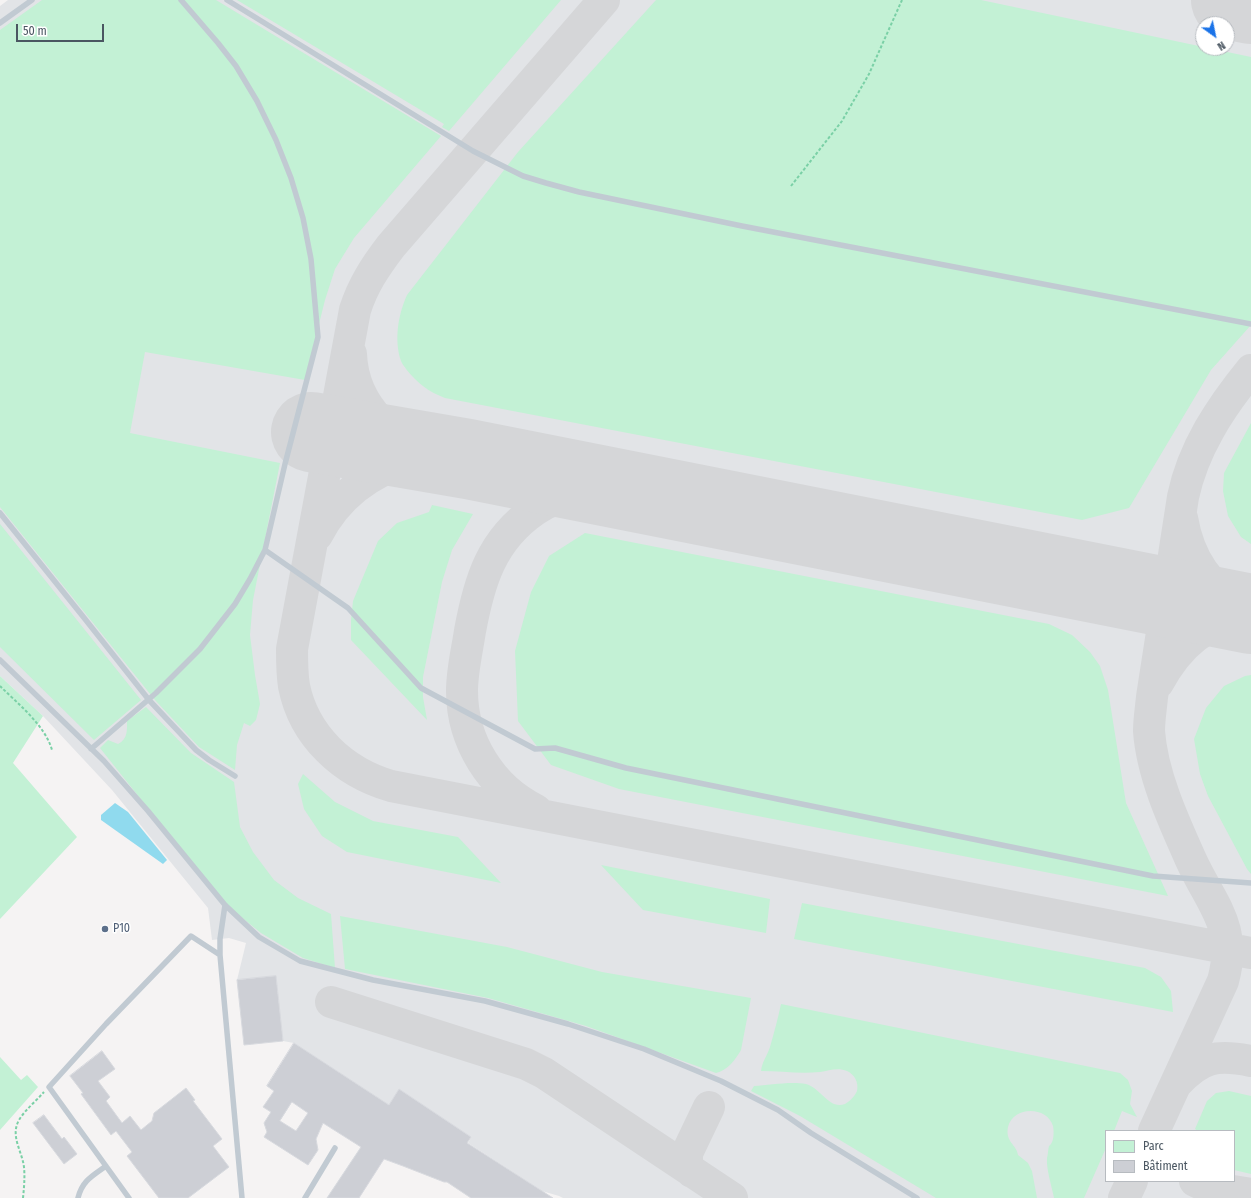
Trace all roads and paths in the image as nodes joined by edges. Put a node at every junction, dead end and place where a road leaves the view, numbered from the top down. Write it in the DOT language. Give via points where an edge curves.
graph roads {
  1 [pos="32,0"];
  2 [pos="181,0"];
  3 [pos="227,0"];
  4 [pos="902,0"];
  5 [pos="0,23"];
  6 [pos="791,186"];
  7 [pos="1251,324"];
  8 [pos="0,513"];
  9 [pos="266,550"];
  10 [pos="0,660"];
  11 [pos="0,686"];
  12 [pos="149,700"];
  13 [pos="91,749"];
  14 [pos="52,750"];
  15 [pos="234,776"];
  16 [pos="1251,883"];
  17 [pos="226,905"];
  18 [pos="220,955"];
  19 [pos="49,1087"];
  20 [pos="335,1148"];
  21 [pos="106,1166"];
  22 [pos="23,1198"];
  23 [pos="78,1198"];
  24 [pos="129,1198"];
  25 [pos="242,1198"];
  26 [pos="305,1198"];
  27 [pos="917,1198"];
  1 -- 5 [label="lane"];
  2 -- 9 [label="lane" via="236,66 257,101 291,178 303,218 311,259 318,337"];
  3 -- 7 [label="lane" via="473,151 523,176 579,192 742,226"];
  4 -- 6 [label="path" via="869,74 842,121"];
  8 -- 12 [label="lane"];
  9 -- 12 [label="lane" via="235,604 200,649"];
  9 -- 16 [label="lane" via="348,608 421,688 535,749 555,748 626,768 1153,876"];
  10 -- 13 [label="lane"];
  11 -- 14 [label="path" via="44,731"];
  12 -- 13 [label="lane"];
  12 -- 15 [label="lane" via="196,750"];
  13 -- 17 [label="lane" via="148,811"];
  17 -- 18 [label="lane"];
  17 -- 27 [label="lane" via="259,937 300,961 373,980 485,1001 568,1024 644,1049 721,1081 778,1110"];
  18 -- 19 [label="lane" via="191,936"];
  18 -- 25 [label="lane"];
  19 -- 21 [label="lane"];
  19 -- 22 [label="path" via="20,1118 16,1126 16,1142 24,1168"];
  20 -- 26 [label="lane"];
  21 -- 23 [label="lane" via="86,1181 80,1189"];
  21 -- 24 [label="lane"];
}
